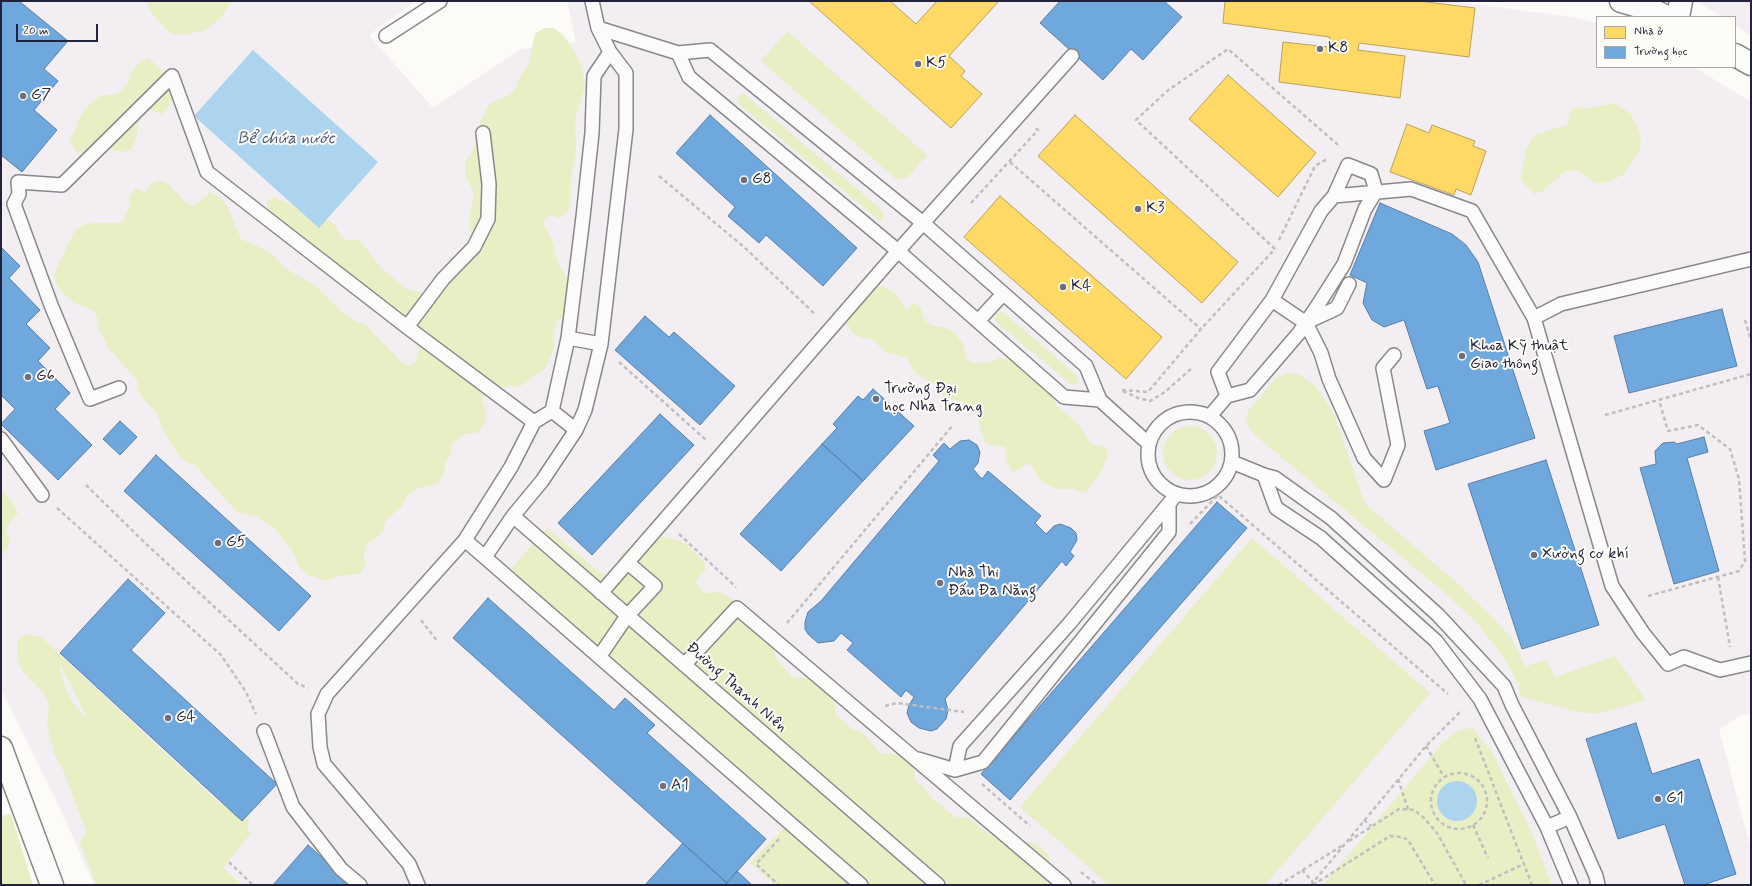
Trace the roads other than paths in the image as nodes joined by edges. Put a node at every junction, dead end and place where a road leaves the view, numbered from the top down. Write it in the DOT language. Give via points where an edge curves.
graph roads {
  1 [pos="440,1"];
  2 [pos="592,1"];
  3 [pos="1621,1"];
  4 [pos="1681,1"];
  5 [pos="1665,16"];
  6 [pos="1678,16"];
  7 [pos="598,28"];
  8 [pos="386,36"];
  9 [pos="610,52"];
  10 [pos="678,53"];
  11 [pos="1072,56"];
  12 [pos="1736,56"];
  13 [pos="1751,64"];
  14 [pos="483,133"];
  15 [pos="1376,191"];
  16 [pos="1334,196"];
  17 [pos="923,223"];
  18 [pos="898,251"];
  19 [pos="1751,259"];
  20 [pos="1349,284"];
  21 [pos="1003,294"];
  22 [pos="1272,300"];
  23 [pos="1534,318"];
  24 [pos="978,322"];
  25 [pos="1306,322"];
  26 [pos="407,327"];
  27 [pos="568,338"];
  28 [pos="601,344"];
  29 [pos="1394,355"];
  30 [pos="119,388"];
  31 [pos="1227,396"];
  32 [pos="1100,400"];
  33 [pos="552,411"];
  34 [pos="1210,416"];
  35 [pos="534,422"];
  36 [pos="576,430"];
  37 [pos="1,439"];
  38 [pos="1149,444"];
  39 [pos="1232,462"];
  40 [pos="1264,475"];
  41 [pos="42,495"];
  42 [pos="1172,499"];
  43 [pos="513,516"];
  44 [pos="465,540"];
  45 [pos="485,557"];
  46 [pos="628,563"];
  47 [pos="601,593"];
  48 [pos="627,616"];
  49 [pos="1068,624"];
  50 [pos="1083,638"];
  51 [pos="599,657"];
  52 [pos="1751,663"];
  53 [pos="684,664"];
  54 [pos="264,731"];
  55 [pos="1,748"];
  56 [pos="912,757"];
  57 [pos="955,770"];
  58 [pos="1570,817"];
  59 [pos="1547,828"];
  60 [pos="52,885"];
  61 [pos="360,885"];
  62 [pos="418,885"];
  63 [pos="861,885"];
  64 [pos="938,885"];
  65 [pos="1064,885"];
  66 [pos="1571,885"];
  67 [pos="1598,885"];
  1 -- 8 [label="lane"];
  2 -- 7 [label="lane"];
  3 -- 5 [label="main road"];
  4 -- 6 [label="main road"];
  7 -- 9 [label="lane"];
  7 -- 10 [label="lane"];
  9 -- 27 [label="lane" via="594,76 592,133"];
  9 -- 28 [label="lane" via="626,73 626,129"];
  10 -- 17 [label="lane" via="710,50"];
  10 -- 18 [label="lane" via="689,77"];
  11 -- 17 [label="lane"];
  12 -- 13 [label="main road"];
  14 -- 26 [label="lane" via="489,184 488,219 474,247 443,279"];
  15 -- 16 [label="lane"];
  15 -- 16 [label="lane" via="1370,174 1348,165"];
  15 -- 23 [label="lane" via="1411,189 1472,211"];
  15 -- 25 [label="lane" via="1365,209 1344,264"];
  16 -- 22 [label="lane" via="1321,211"];
  17 -- 18 [label="lane"];
  17 -- 21 [label="lane"];
  18 -- 24 [label="lane"];
  18 -- 46 [label="lane"];
  19 -- 23 [label="lane" via="1561,304"];
  20 -- 25 [label="lane" via="1337,308"];
  21 -- 24 [label="lane"];
  21 -- 32 [label="lane" via="1086,366"];
  22 -- 25 [label="lane"];
  22 -- 31 [label="lane" via="1218,372"];
  23 -- 52 [label="lane" via="1612,586 1643,633 1668,664 1684,657 1720,670"];
  24 -- 32 [label="lane" via="1064,397"];
  25 -- 29 [label="lane" via="1364,458 1384,480 1398,445 1383,368"];
  25 -- 31 [label="lane" via="1250,390"];
  26 -- 30 [label="lane" via="206,172 172,76 62,185 18,182 19,194 14,204 90,399"];
  26 -- 35 [label="lane"];
  27 -- 28 [label="lane"];
  27 -- 33 [label="lane"];
  28 -- 36 [label="lane" via="585,410"];
  31 -- 34 [label="lane"];
  32 -- 38 [label="lane"];
  33 -- 35 [label="lane"];
  33 -- 36 [label="lane"];
  34 -- 38 [label="lane" via="1197,412 1182,412 1166,419 1154,432"];
  34 -- 39 [label="lane" via="1224,429 1231,442"];
  35 -- 44 [label="lane" via="511,467"];
  36 -- 43 [label="lane" via="542,481"];
  37 -- 41 [label="lane"];
  38 -- 42 [label="lane" via="1148,460 1156,479"];
  39 -- 40 [label="lane"];
  39 -- 42 [label="lane" via="1224,481 1208,493"];
  40 -- 58 [label="lane" via="1275,478 1331,518 1438,615 1504,686"];
  40 -- 59 [label="lane" via="1276,508 1321,538 1436,641 1480,699"];
  42 -- 49 [label="lane"];
  42 -- 50 [label="lane" via="1169,532"];
  43 -- 45 [label="lane"];
  43 -- 47 [label="lane, Đường Thanh Niên"];
  44 -- 45 [label="lane"];
  44 -- 62 [label="lane" via="327,694 318,714 324,764 409,864"];
  45 -- 51 [label="lane"];
  46 -- 47 [label="lane"];
  46 -- 48 [label="lane" via="655,586"];
  47 -- 48 [label="lane, Đường Thanh Niên"];
  48 -- 51 [label="lane"];
  48 -- 53 [label="lane, Đường Thanh Niên"];
  49 -- 50 [label="lane"];
  49 -- 57 [label="lane" via="960,746"];
  50 -- 57 [label="lane" via="982,762"];
  51 -- 63 [label="lane"];
  53 -- 56 [label="lane" via="737,608"];
  53 -- 64 [label="lane, Đường Thanh Niên"];
  54 -- 61 [label="lane" via="293,807 341,869"];
  55 -- 60 [label="main road"];
  56 -- 57 [label="lane"];
  56 -- 65 [label="lane"];
  58 -- 59 [label="lane"];
  58 -- 67 [label="lane"];
  59 -- 66 [label="lane"];
}
